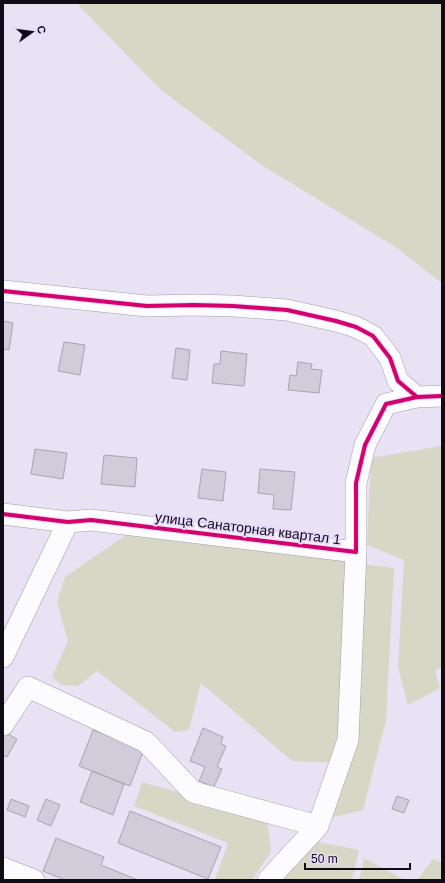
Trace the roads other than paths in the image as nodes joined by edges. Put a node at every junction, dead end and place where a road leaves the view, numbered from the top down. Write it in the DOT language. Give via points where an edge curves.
graph roads {
  1 [pos="3,290"];
  2 [pos="442,396"];
  3 [pos="417,397"];
  4 [pos="3,514"];
  5 [pos="68,522"];
  6 [pos="356,552"];
  7 [pos="3,657"];
  8 [pos="3,725"];
  9 [pos="318,826"];
  10 [pos="3,868"];
  11 [pos="34,880"];
  12 [pos="268,880"];
  1 -- 3 [label="street" via="147,306 234,306 287,310 336,321 373,336 390,358 398,382"];
  2 -- 3 [label="street"];
  3 -- 6 [label="street, улица Санаторная квартал 1" via="386,404 365,445 356,483"];
  4 -- 5 [label="street, улица Санаторная квартал 1"];
  5 -- 6 [label="street, улица Санаторная квартал 1" via="91,520"];
  5 -- 7 [label="street"];
  6 -- 9 [label="street" via="348,740"];
  8 -- 9 [label="street" via="28,687 146,742 193,792"];
  9 -- 12 [label="street"];
  10 -- 11 [label="street"];
}
